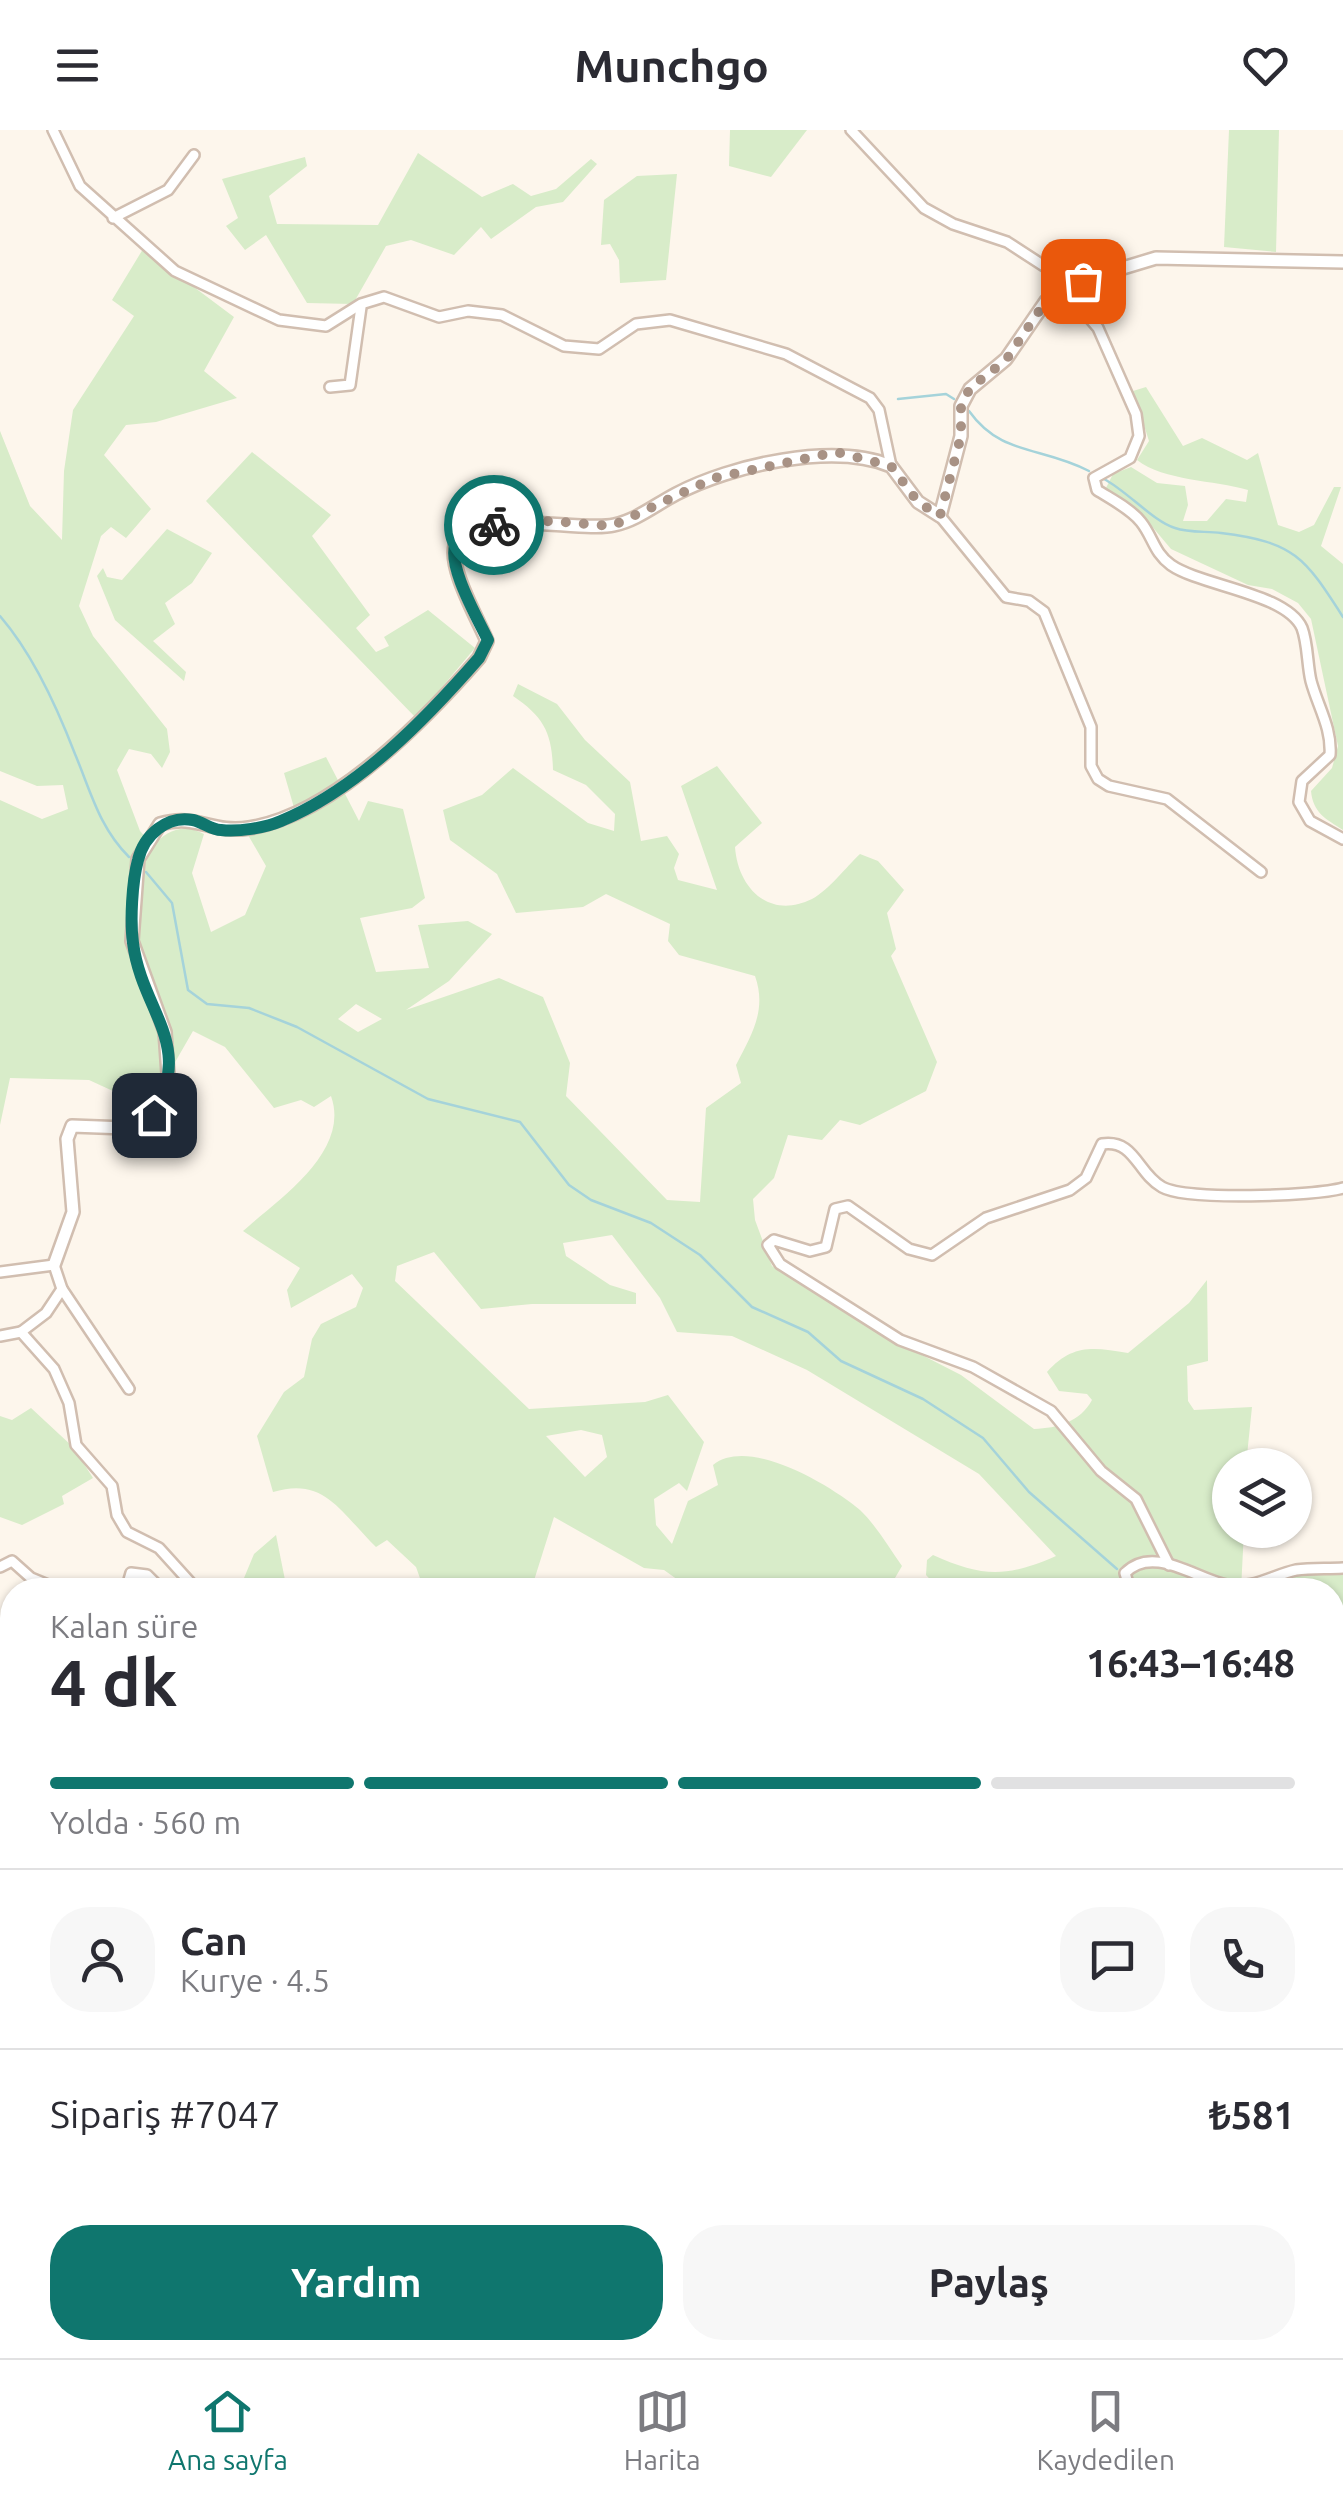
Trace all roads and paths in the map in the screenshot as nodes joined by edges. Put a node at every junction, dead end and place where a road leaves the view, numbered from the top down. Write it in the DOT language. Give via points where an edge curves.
graph roads {
  1 [pos="53,130"];
  2 [pos="851,130"];
  3 [pos="194,155"];
  4 [pos="113,218"];
  5 [pos="1343,262"];
  6 [pos="1062,286"];
  7 [pos="361,304"];
  8 [pos="330,388"];
  9 [pos="891,466"];
  10 [pos="940,516"];
  11 [pos="1343,839"];
  12 [pos="1261,872"];
  13 [pos="1343,1188"];
  14 [pos="54,1265"];
  15 [pos="0,1272"];
  16 [pos="62,1289"];
  17 [pos="21,1332"];
  18 [pos="0,1336"];
  19 [pos="129,1390"];
  20 [pos="1169,1565"];
  21 [pos="0,1567"];
  22 [pos="1343,1568"];
  23 [pos="31,1578"];
  24 [pos="186,1578"];
  25 [pos="1127,1578"];
  26 [pos="1207,1578"];
  27 [pos="1273,1578"];
  1 -- 4 [label="street" via="80,186"];
  2 -- 6 [label="street" via="924,208 1006,242"];
  3 -- 4 [label="street" via="168,190"];
  4 -- 7 [label="street" via="175,271 279,320 326,326"];
  5 -- 6 [label="street" via="1156,258"];
  6 -- 10 [label="street" via="1006,360 970,388"];
  6 -- 11 [label="street" via="1111,350 1136,414 1138,448 1099,472 1097,490 1136,516 1174,568 1244,592 1296,620 1331,738 1330,755 1302,781 1299,802 1310,821"];
  7 -- 8 [label="street" via="350,385"];
  7 -- 9 [label="street" via="384,297 439,318 502,315 564,346 598,348 636,324 670,320 786,354 870,398 879,410"];
  9 -- 10 [label="street" via="918,502"];
  9 -- 14 [label="street" via="836,452 714,478 612,526 550,521 467,533 452,560 488,640 479,658 396,746 280,822 218,831 192,819 160,824 138,859 132,941 166,1032 169,1088 154,1115 126,1128 72,1126 67,1139 73,1212"];
  10 -- 12 [label="street" via="1006,597 1044,612 1091,727 1091,766 1098,779 1168,800"];
  13 -- 20 [label="street" via="1276,1196 1183,1192 1162,1187 1114,1142 1102,1144 1086,1178 1070,1190 986,1218 932,1255 909,1250 848,1206 835,1209 826,1247 768,1244 780,1264 900,1340 972,1367 1051,1411 1101,1471 1136,1499"];
  14 -- 15 [label="street"];
  14 -- 16 [label="street"];
  16 -- 17 [label="street"];
  16 -- 19 [label="street"];
  17 -- 18 [label="street"];
  17 -- 24 [label="street" via="54,1369 76,1444 112,1486 127,1532 159,1548"];
  20 -- 25 [label="street" via="1154,1560 1133,1566"];
  20 -- 26 [label="street"];
  21 -- 23 [label="street" via="12,1562"];
  22 -- 27 [label="street"];
}
